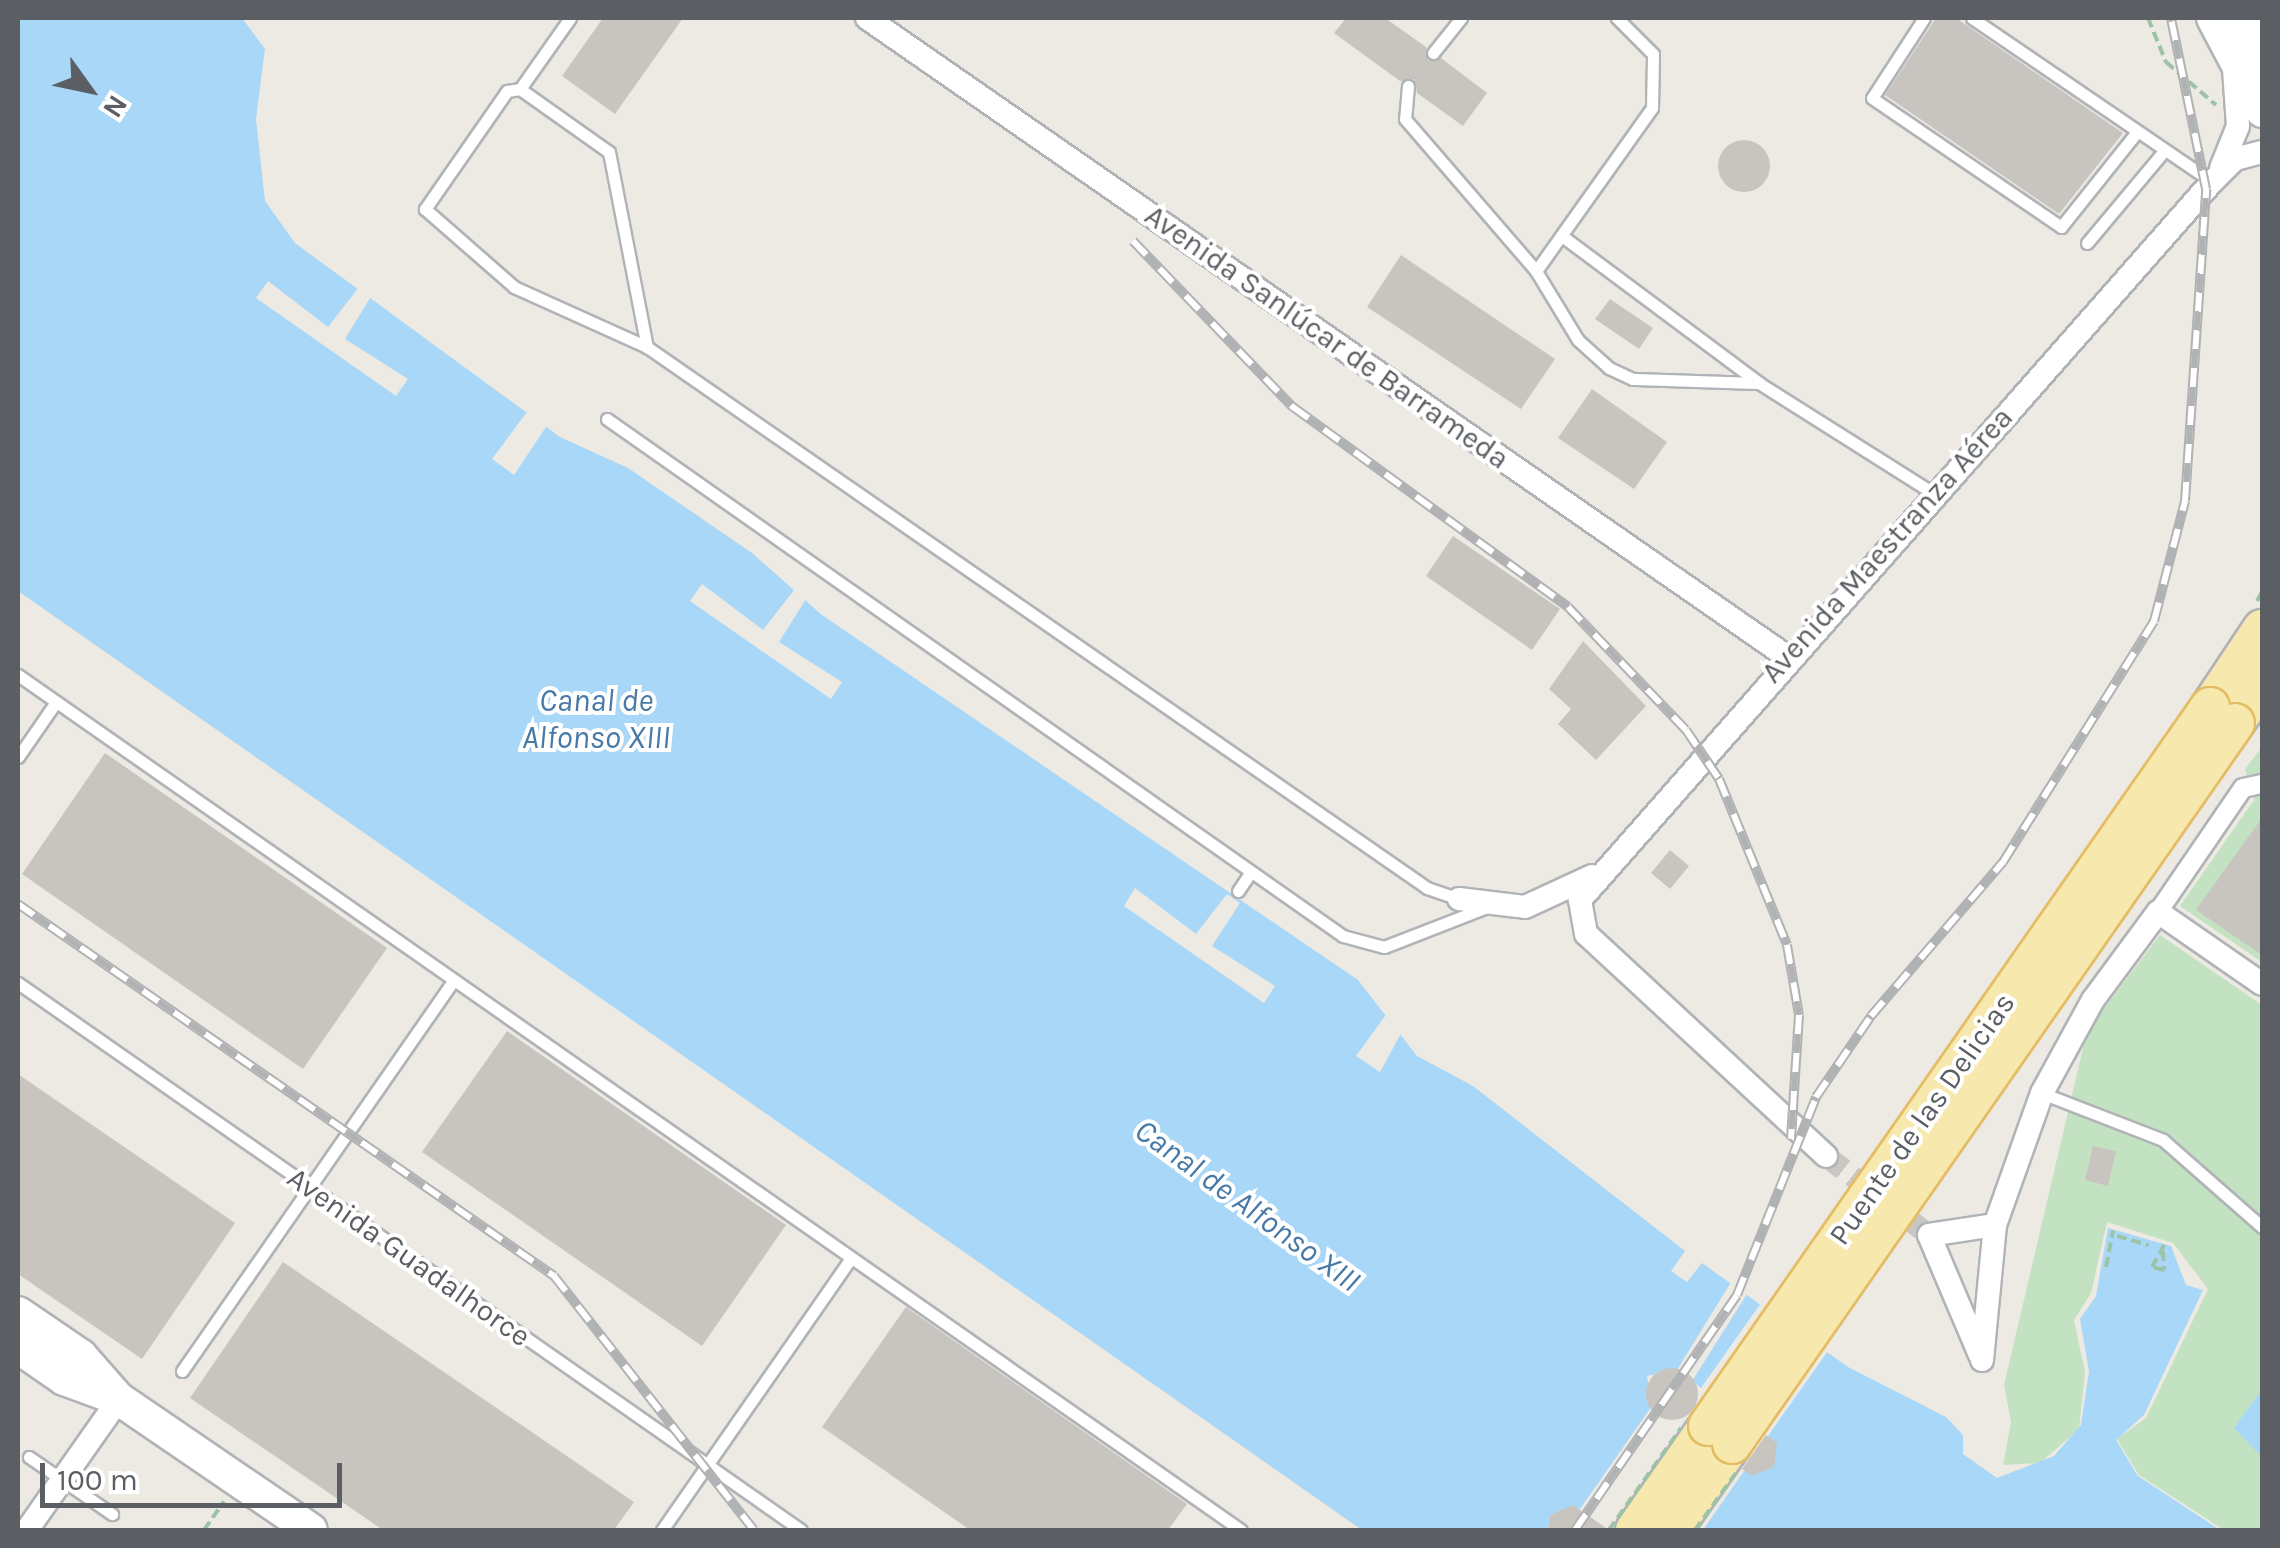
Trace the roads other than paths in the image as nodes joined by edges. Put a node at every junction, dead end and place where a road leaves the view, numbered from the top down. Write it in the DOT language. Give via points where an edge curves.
graph roads {
  1 [pos="570,18"];
  2 [pos="868,18"];
  3 [pos="1460,18"];
  4 [pos="1617,18"];
  5 [pos="1924,18"];
  6 [pos="1972,18"];
  7 [pos="2213,18"];
  8 [pos="2250,39"];
  9 [pos="1433,53"];
  10 [pos="1408,86"];
  11 [pos="520,89"];
  12 [pos="2250,120"];
  13 [pos="2136,132"];
  14 [pos="2164,151"];
  15 [pos="2262,152"];
  16 [pos="2212,182"];
  17 [pos="1562,236"];
  18 [pos="2087,243"];
  19 [pos="1536,271"];
  20 [pos="647,347"];
  21 [pos="1759,382"];
  22 [pos="608,419"];
  23 [pos="1932,493"];
  24 [pos="2262,630"];
  25 [pos="1786,656"];
  26 [pos="18,676"];
  27 [pos="2262,684"];
  28 [pos="56,702"];
  29 [pos="2222,715"];
  30 [pos="18,756"];
  31 [pos="2262,784"];
  32 [pos="1251,872"];
  33 [pos="1592,876"];
  34 [pos="1238,891"];
  35 [pos="1459,899"];
  36 [pos="1487,908"];
  37 [pos="2158,912"];
  38 [pos="454,980"];
  39 [pos="18,984"];
  40 [pos="2262,984"];
  41 [pos="2042,1092"];
  42 [pos="1826,1156"];
  43 [pos="310,1188"];
  44 [pos="1996,1225"];
  45 [pos="2262,1228"];
  46 [pos="851,1258"];
  47 [pos="18,1312"];
  48 [pos="18,1347"];
  49 [pos="182,1370"];
  50 [pos="119,1399"];
  51 [pos="29,1457"];
  52 [pos="707,1465"];
  53 [pos="63,1479"];
  54 [pos="112,1514"];
  55 [pos="27,1530"];
  56 [pos="312,1530"];
  57 [pos="662,1530"];
  58 [pos="800,1530"];
  59 [pos="1242,1530"];
  60 [pos="1634,1530"];
  61 [pos="1672,1530"];
  1 -- 11 [label="lane"];
  2 -- 25 [label="street, Avenida Sanlúcar de Barrameda"];
  3 -- 9 [label="lane"];
  4 -- 17 [label="lane" via="1653,54 1659,86"];
  5 -- 13 [label="lane" via="1872,98 2062,227"];
  6 -- 13 [label="lane"];
  7 -- 8 [label="main road"];
  8 -- 12 [label="main road"];
  10 -- 19 [label="lane" via="1406,119"];
  11 -- 20 [label="lane" via="609,152"];
  11 -- 20 [label="lane" via="507,91 425,209 514,287"];
  12 -- 16 [label="street"];
  13 -- 14 [label="lane"];
  14 -- 16 [label="lane"];
  14 -- 18 [label="lane"];
  15 -- 16 [label="street" via="2236,160"];
  16 -- 23 [label="street, Avenida Maestranza Aérea"];
  17 -- 19 [label="lane"];
  17 -- 21 [label="lane"];
  19 -- 21 [label="lane" via="1578,340 1609,368 1633,379"];
  20 -- 35 [label="lane" via="1427,888"];
  21 -- 23 [label="lane"];
  22 -- 32 [label="lane"];
  23 -- 25 [label="street, Avenida Maestranza Aérea"];
  24 -- 29 [label="main road"];
  25 -- 33 [label="street, Avenida Maestranza Aérea"];
  26 -- 28 [label="lane"];
  27 -- 29 [label="main road"];
  28 -- 30 [label="lane"];
  28 -- 38 [label="lane"];
  29 -- 60 [label="main road, Puente de las Delicias, bridge"];
  29 -- 61 [label="main road, Puente de las Delicias, bridge"];
  31 -- 37 [label="street" via="2243,788"];
  32 -- 34 [label="lane"];
  32 -- 36 [label="lane" via="1368,946 1402,944"];
  33 -- 36 [label="street" via="1525,907"];
  33 -- 42 [label="street, Avenida Maestranza Aérea" via="1579,916 1586,934"];
  35 -- 36 [label="street"];
  37 -- 40 [label="street"];
  37 -- 41 [label="street"];
  38 -- 43 [label="lane"];
  38 -- 46 [label="lane"];
  39 -- 43 [label="lane, Avenida Guadalhorce"];
  41 -- 44 [label="street"];
  41 -- 45 [label="lane" via="2163,1140"];
  43 -- 49 [label="lane"];
  43 -- 52 [label="lane, Avenida Guadalhorce"];
  44 -- 44 [label="street" via="1929,1235 1982,1360 1992,1264"];
  46 -- 52 [label="lane"];
  46 -- 59 [label="lane"];
  47 -- 50 [label="main road" via="81,1356"];
  48 -- 50 [label="main road" via="64,1379"];
  50 -- 53 [label="street"];
  50 -- 56 [label="main road"];
  51 -- 53 [label="lane"];
  52 -- 57 [label="lane"];
  52 -- 58 [label="lane, Avenida Guadalhorce"];
  53 -- 54 [label="lane"];
  53 -- 55 [label="street"];
}
